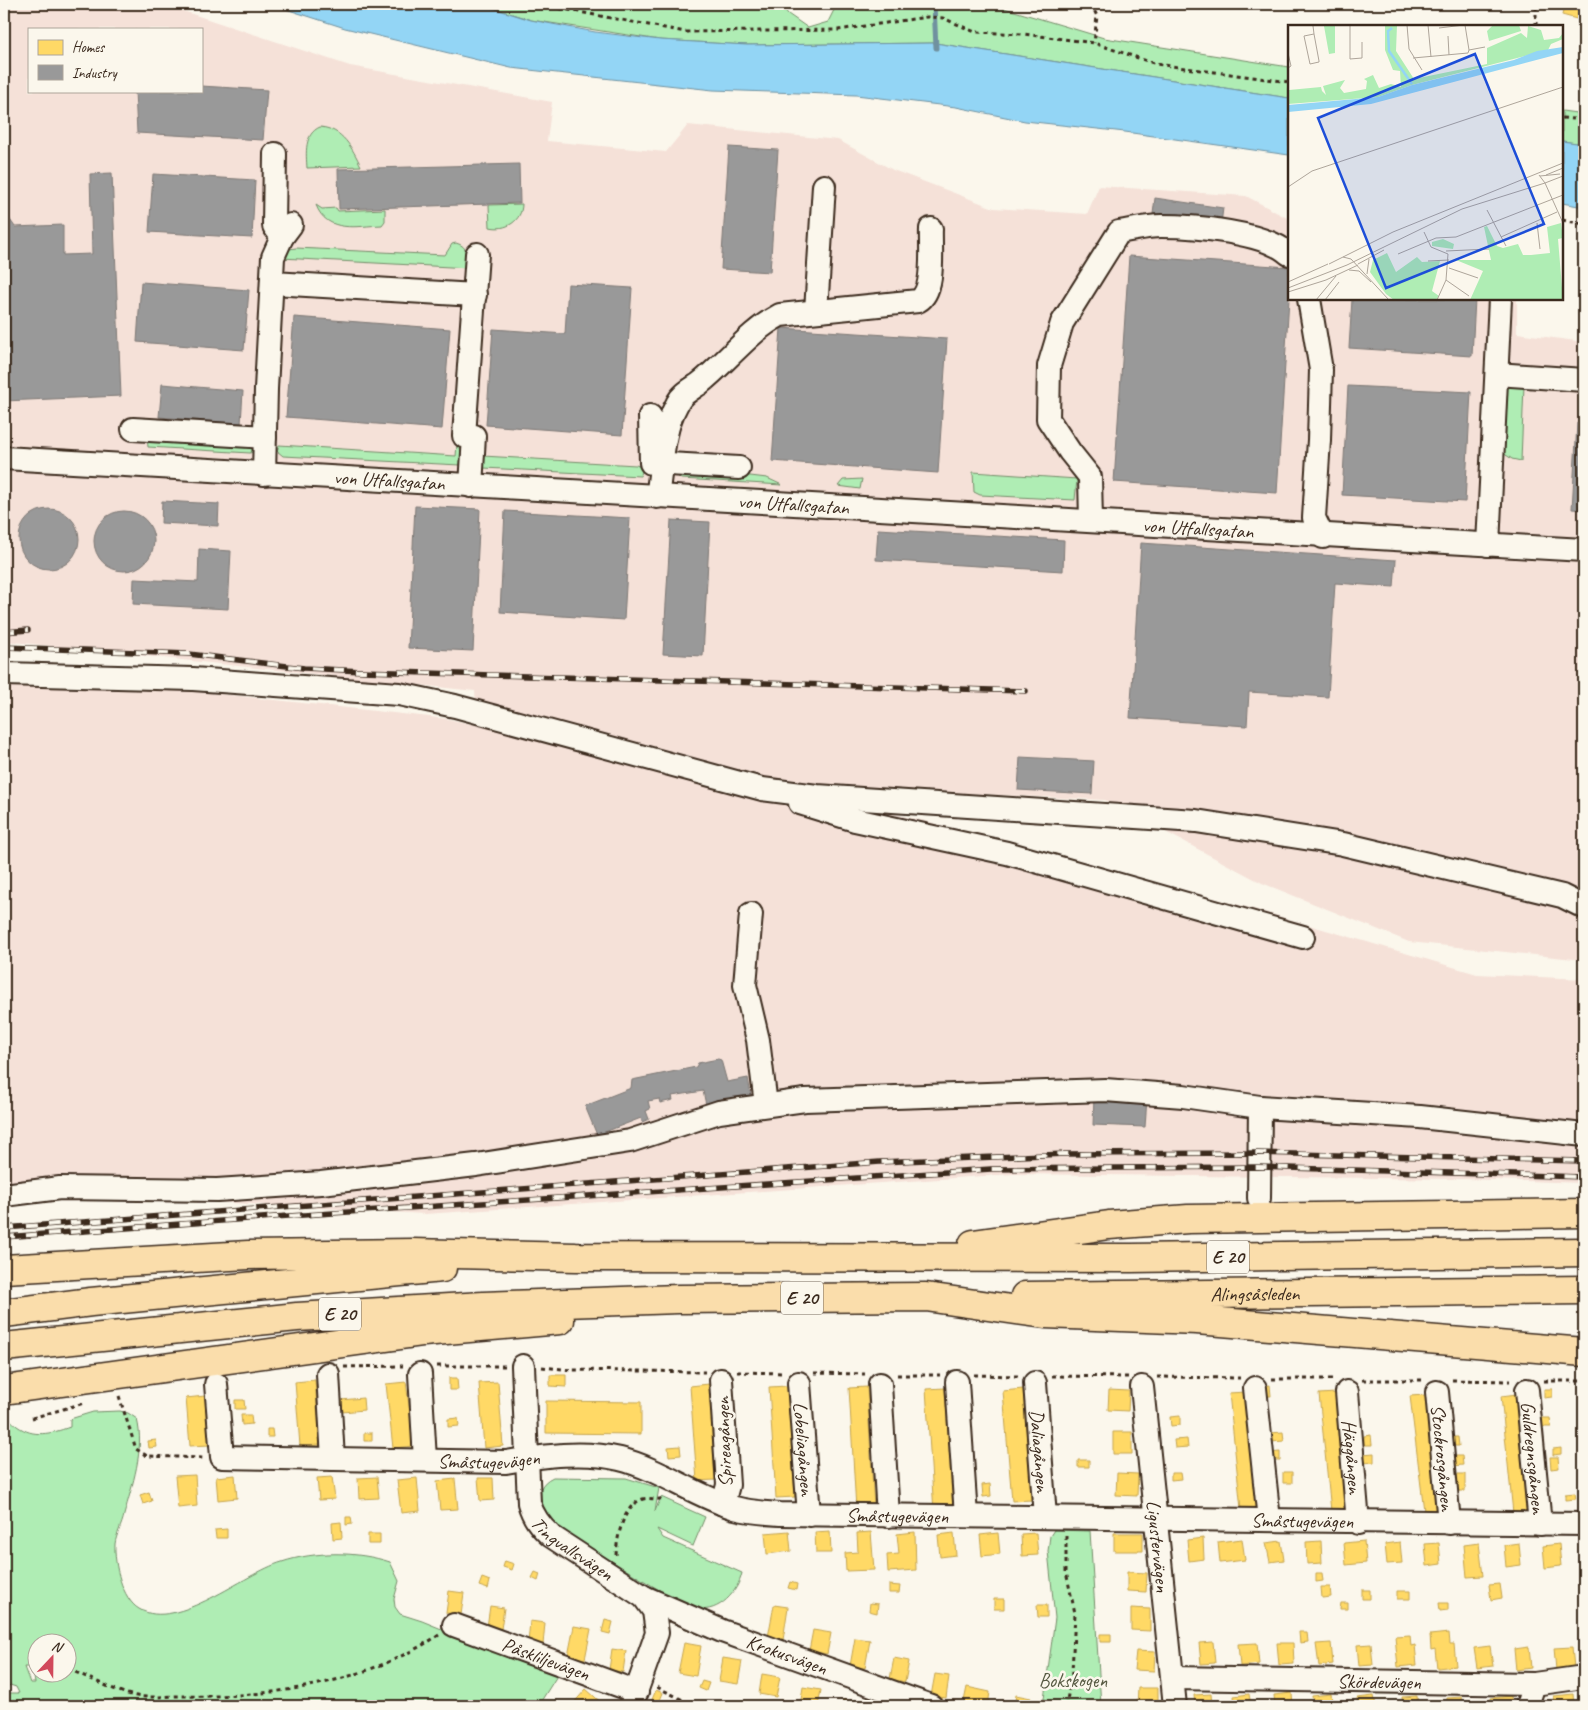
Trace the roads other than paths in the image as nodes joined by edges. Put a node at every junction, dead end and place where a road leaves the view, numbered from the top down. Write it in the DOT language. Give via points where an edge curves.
graph roads {
  1 [pos="275,154"];
  2 [pos="824,186"];
  3 [pos="931,229"];
  4 [pos="478,254"];
  5 [pos="1288,254"];
  6 [pos="272,283"];
  7 [pos="475,295"];
  8 [pos="1310,300"];
  9 [pos="1500,300"];
  10 [pos="816,311"];
  11 [pos="1496,374"];
  12 [pos="1584,380"];
  13 [pos="650,416"];
  14 [pos="265,437"];
  15 [pos="4,458"];
  16 [pos="661,464"];
  17 [pos="130,465"];
  18 [pos="739,468"];
  19 [pos="264,474"];
  20 [pos="472,486"];
  21 [pos="657,497"];
  22 [pos="1091,521"];
  23 [pos="1323,537"];
  24 [pos="1488,545"];
  25 [pos="1584,550"];
  26 [pos="4,674"];
  27 [pos="762,789"];
  28 [pos="1584,907"];
  29 [pos="751,914"];
  30 [pos="1303,937"];
  31 [pos="766,1105"];
  32 [pos="1260,1107"];
  33 [pos="1584,1134"];
  34 [pos="4,1195"];
  35 [pos="1259,1198"];
  36 [pos="1584,1213"];
  37 [pos="1584,1252"];
  38 [pos="558,1257"];
  39 [pos="872,1257"];
  40 [pos="13,1268"];
  41 [pos="1584,1290"];
  42 [pos="926,1297"];
  43 [pos="678,1299"];
  44 [pos="4,1313"];
  45 [pos="4,1347"];
  46 [pos="1584,1352"];
  47 [pos="523,1366"];
  48 [pos="328,1374"];
  49 [pos="420,1374"];
  50 [pos="722,1380"];
  51 [pos="799,1382"];
  52 [pos="957,1382"];
  53 [pos="216,1384"];
  54 [pos="880,1384"];
  55 [pos="1035,1384"];
  56 [pos="1142,1387"];
  57 [pos="1256,1388"];
  58 [pos="4,1390"];
  59 [pos="1527,1390"];
  60 [pos="1347,1392"];
  61 [pos="1437,1392"];
  62 [pos="527,1458"];
  63 [pos="333,1459"];
  64 [pos="424,1460"];
  65 [pos="724,1504"];
  66 [pos="809,1515"];
  67 [pos="888,1516"];
  68 [pos="966,1516"];
  69 [pos="1055,1517"];
  70 [pos="1158,1520"];
  71 [pos="1269,1520"];
  72 [pos="1358,1522"];
  73 [pos="1449,1523"];
  74 [pos="1540,1524"];
  75 [pos="1584,1524"];
  76 [pos="644,1597"];
  77 [pos="454,1625"];
  78 [pos="1584,1677"];
  79 [pos="1173,1678"];
  80 [pos="1534,1684"];
  81 [pos="636,1693"];
  82 [pos="931,1706"];
  83 [pos="1175,1706"];
  84 [pos="1527,1706"];
  1 -- 6 [label="street" via="274,226 286,231 274,257"];
  2 -- 10 [label="street"];
  3 -- 10 [label="street" via="929,284 918,301"];
  4 -- 7 [label="street"];
  5 -- 22 [label="street" via="1255,237 1216,230 1161,226 1119,232 1062,323 1049,366 1048,419 1090,477"];
  6 -- 7 [label="street"];
  6 -- 14 [label="street"];
  7 -- 20 [label="street" via="469,436"];
  8 -- 23 [label="street" via="1321,370 1314,518"];
  9 -- 11 [label="street"];
  10 -- 16 [label="street" via="780,315 764,323 699,384 683,394 672,415"];
  11 -- 12 [label="street"];
  11 -- 24 [label="street"];
  13 -- 16 [label="street" via="651,463"];
  14 -- 17 [label="street" via="134,423"];
  14 -- 19 [label="street"];
  15 -- 17 [label="street, von Utfallsgatan"];
  16 -- 18 [label="street"];
  16 -- 21 [label="street"];
  17 -- 19 [label="street, von Utfallsgatan"];
  19 -- 20 [label="street, von Utfallsgatan"];
  20 -- 21 [label="street, von Utfallsgatan"];
  21 -- 22 [label="street, von Utfallsgatan"];
  22 -- 23 [label="street, von Utfallsgatan"];
  23 -- 24 [label="street, von Utfallsgatan"];
  24 -- 25 [label="street, von Utfallsgatan"];
  26 -- 27 [label="street" via="193,679 399,694 463,708"];
  27 -- 28 [label="street" via="817,796 1196,821 1343,844 1562,896"];
  27 -- 30 [label="street" via="834,814 1007,853"];
  29 -- 31 [label="street" via="745,985 758,1040"];
  31 -- 32 [label="street" via="805,1100 1105,1090 1183,1096"];
  31 -- 34 [label="street" via="719,1112 630,1141 476,1165 321,1183 217,1190 60,1188"];
  32 -- 33 [label="street" via="1420,1117"];
  32 -- 35 [label="street"];
  36 -- 39 [label="highway" via="1188,1219 1109,1225"];
  37 -- 39 [label="highway, E 20" via="1131,1258"];
  38 -- 39 [label="highway, E 20"];
  38 -- 40 [label="highway" via="412,1253 248,1255"];
  38 -- 44 [label="highway, E 20"];
  41 -- 42 [label="highway, Alingsåsleden / E 20"];
  42 -- 43 [label="highway, E 20"];
  42 -- 46 [label="highway" via="1045,1314 1197,1320"];
  43 -- 45 [label="highway, E 20" via="297,1317"];
  43 -- 58 [label="highway" via="581,1318 423,1332"];
  47 -- 62 [label="street, Tingvallsvägen"];
  48 -- 63 [label="street"];
  49 -- 64 [label="street"];
  50 -- 65 [label="street, Spireagången" via="728,1486"];
  51 -- 66 [label="street, Lobeliagången"];
  52 -- 68 [label="street"];
  53 -- 63 [label="street, Småstugevägen" via="222,1457"];
  54 -- 67 [label="street"];
  55 -- 69 [label="street, Daliagången"];
  56 -- 70 [label="street, Ligustervägen"];
  57 -- 71 [label="street"];
  59 -- 74 [label="street, Guldregnsgången"];
  60 -- 72 [label="street, Häggången"];
  61 -- 73 [label="street, Stockrosgången"];
  62 -- 64 [label="street, Småstugevägen" via="506,1462"];
  62 -- 65 [label="street, Småstugevägen" via="603,1455 636,1465"];
  62 -- 76 [label="street, Tingvallsvägen" via="528,1503 538,1524 551,1536"];
  63 -- 64 [label="street, Småstugevägen"];
  65 -- 66 [label="street, Småstugevägen" via="757,1512"];
  66 -- 67 [label="street, Småstugevägen"];
  67 -- 68 [label="street, Småstugevägen"];
  68 -- 69 [label="street, Småstugevägen"];
  69 -- 70 [label="street, Småstugevägen"];
  70 -- 71 [label="street, Småstugevägen"];
  70 -- 79 [label="street, Ligustervägen"];
  71 -- 72 [label="street, Småstugevägen"];
  72 -- 73 [label="street, Småstugevägen"];
  73 -- 74 [label="street, Småstugevägen"];
  74 -- 75 [label="street, Småstugevägen"];
  76 -- 81 [label="street, Tingvallsvägen" via="654,1611 657,1633"];
  76 -- 82 [label="street, Krokusvägen" via="722,1631"];
  77 -- 81 [label="street, Påskliljevägen"];
  78 -- 80 [label="street, Skördevägen"];
  79 -- 80 [label="street, Skördevägen"];
  79 -- 83 [label="street, Ligustervägen"];
  80 -- 84 [label="street"];
}
